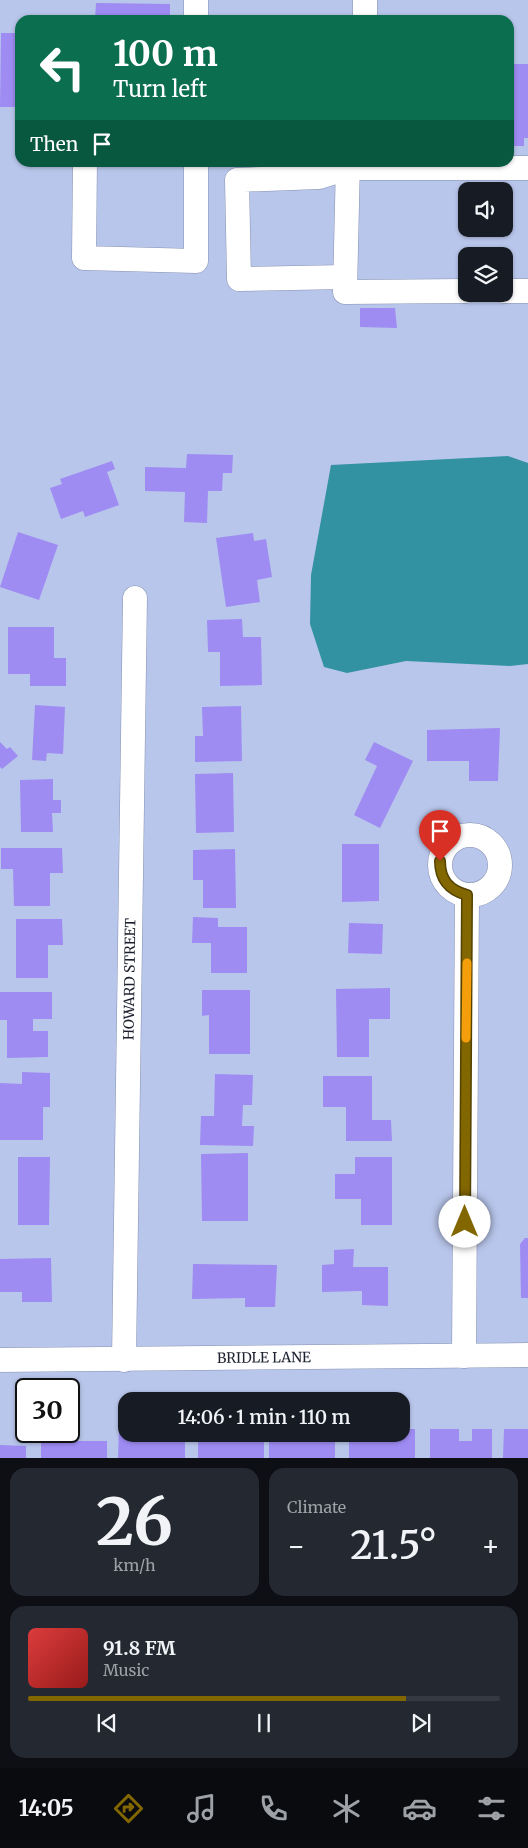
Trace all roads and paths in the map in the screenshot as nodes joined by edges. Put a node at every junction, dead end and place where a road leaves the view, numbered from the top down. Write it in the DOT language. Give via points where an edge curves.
graph roads {
  1 [pos="196,0"];
  2 [pos="365,0"];
  3 [pos="196,15"];
  4 [pos="365,15"];
  5 [pos="85,167"];
  6 [pos="196,167"];
  7 [pos="343,167"];
  8 [pos="348,167"];
  9 [pos="468,167"];
  10 [pos="528,168"];
  11 [pos="345,277"];
  12 [pos="528,290"];
  13 [pos="458,291"];
  14 [pos="513,291"];
  15 [pos="134,598"];
  16 [pos="467,895"];
  17 [pos="464,1356"];
  18 [pos="528,1356"];
  19 [pos="0,1360"];
  20 [pos="124,1360"];
  1 -- 3 [label="street"];
  2 -- 4 [label="street"];
  5 -- 6 [label="street" via="84,258 196,261"];
  7 -- 11 [label="street" via="319,177 237,180 239,278"];
  8 -- 11 [label="street"];
  9 -- 10 [label="street"];
  11 -- 13 [label="street" via="345,292"];
  12 -- 14 [label="street"];
  15 -- 20 [label="street, HOWARD STREET"];
  16 -- 17 [label="street"];
  17 -- 18 [label="street, BRIDLE LANE"];
  17 -- 20 [label="street, BRIDLE LANE"];
  19 -- 20 [label="street, BRIDLE LANE"];
}
